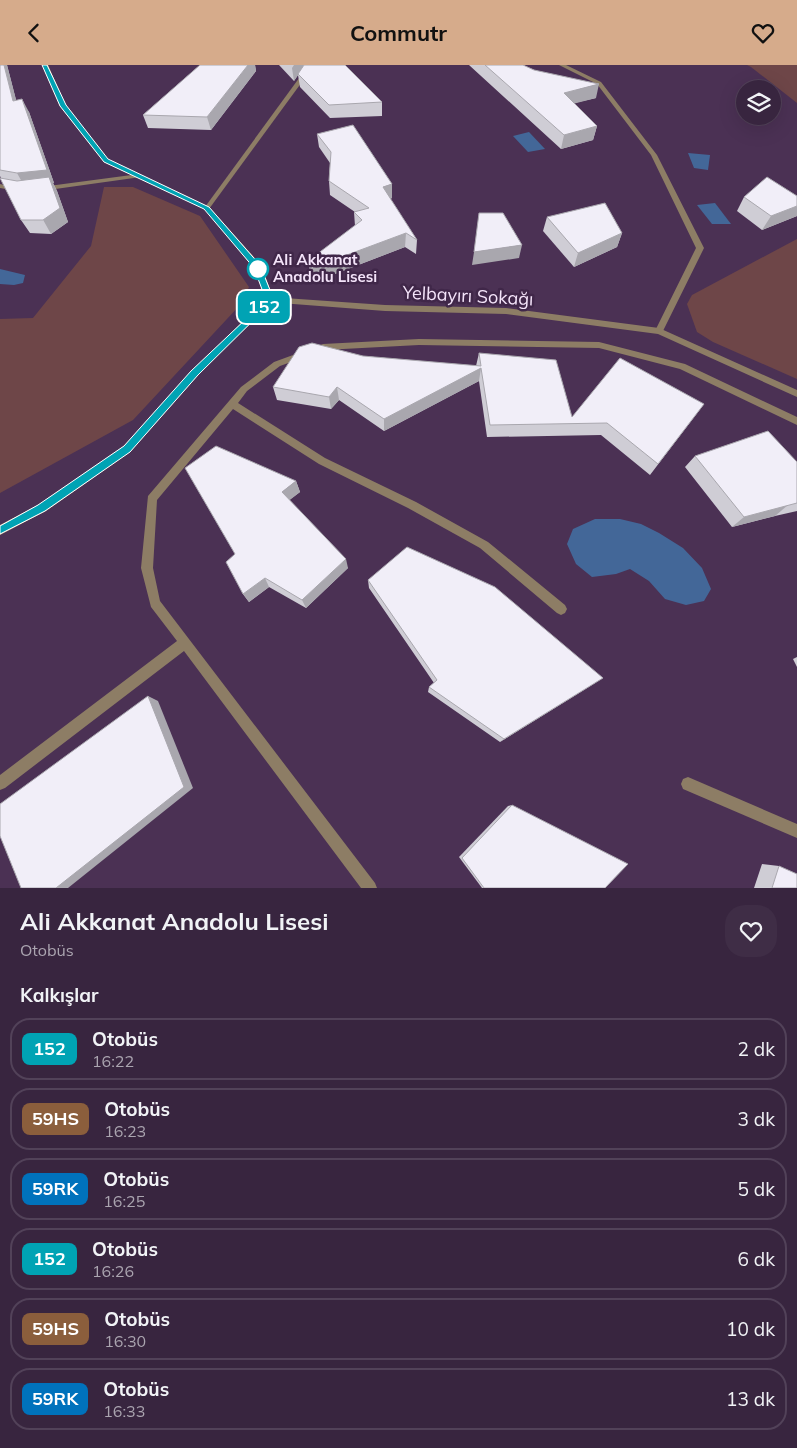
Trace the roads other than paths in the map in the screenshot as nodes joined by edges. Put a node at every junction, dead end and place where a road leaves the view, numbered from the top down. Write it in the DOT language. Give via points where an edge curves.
graph roads {
  1 [pos="45,65"];
  2 [pos="562,65"];
  3 [pos="307,70"];
  4 [pos="139,176"];
  5 [pos="0,186"];
  6 [pos="34,190"];
  7 [pos="25,191"];
  8 [pos="207,208"];
  9 [pos="270,300"];
  10 [pos="659,331"];
  11 [pos="797,394"];
  12 [pos="232,404"];
  13 [pos="797,421"];
  14 [pos="0,530"];
  15 [pos="561,609"];
  16 [pos="184,643"];
  17 [pos="0,783"];
  18 [pos="688,783"];
  19 [pos="797,831"];
  20 [pos="370,888"];
  1 -- 4 [label="main road" via="63,106 106,161"];
  2 -- 10 [label="street" via="599,83 654,155 700,248"];
  3 -- 8 [label="street"];
  4 -- 6 [label="street"];
  4 -- 8 [label="main road"];
  5 -- 7 [label="street"];
  8 -- 9 [label="main road" via="258,267"];
  9 -- 10 [label="street, Yelbayırı Sokağı" via="385,308 506,311"];
  9 -- 14 [label="main road" via="194,373 127,449 42,508"];
  10 -- 11 [label="street, Yelbayırı Sokağı"];
  12 -- 13 [label="street" via="244,389 277,364 323,347 418,342 599,345 682,366"];
  12 -- 15 [label="street" via="322,461 484,545"];
  12 -- 16 [label="street" via="152,499 146,568 155,603"];
  16 -- 17 [label="street"];
  16 -- 20 [label="street"];
  18 -- 19 [label="street"];
}
